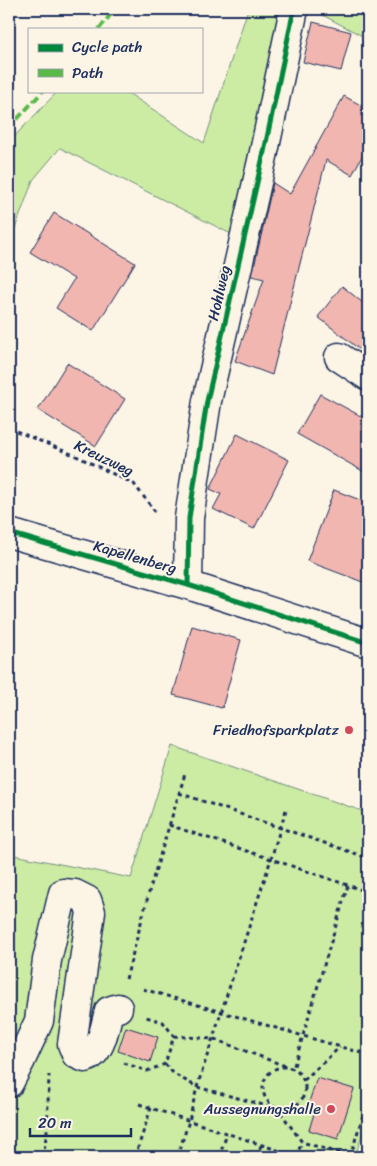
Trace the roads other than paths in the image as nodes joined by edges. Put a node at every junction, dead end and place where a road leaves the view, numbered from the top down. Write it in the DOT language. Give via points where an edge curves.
graph roads {
  1 [pos="294,9"];
  2 [pos="339,357"];
  3 [pos="368,376"];
  4 [pos="9,533"];
  5 [pos="188,585"];
  6 [pos="368,643"];
  7 [pos="122,996"];
  8 [pos="9,1083"];
  1 -- 5 [label="street, Hohlweg" via="208,400 190,518"];
  2 -- 3 [label="street"];
  4 -- 5 [label="street, Kapellenberg"];
  5 -- 6 [label="street, Kapellenberg"];
  7 -- 8 [label="street" via="109,1011 94,1054 85,1058 76,1054 72,1044 91,912 87,900 63,893 47,960 38,1021"];
}
